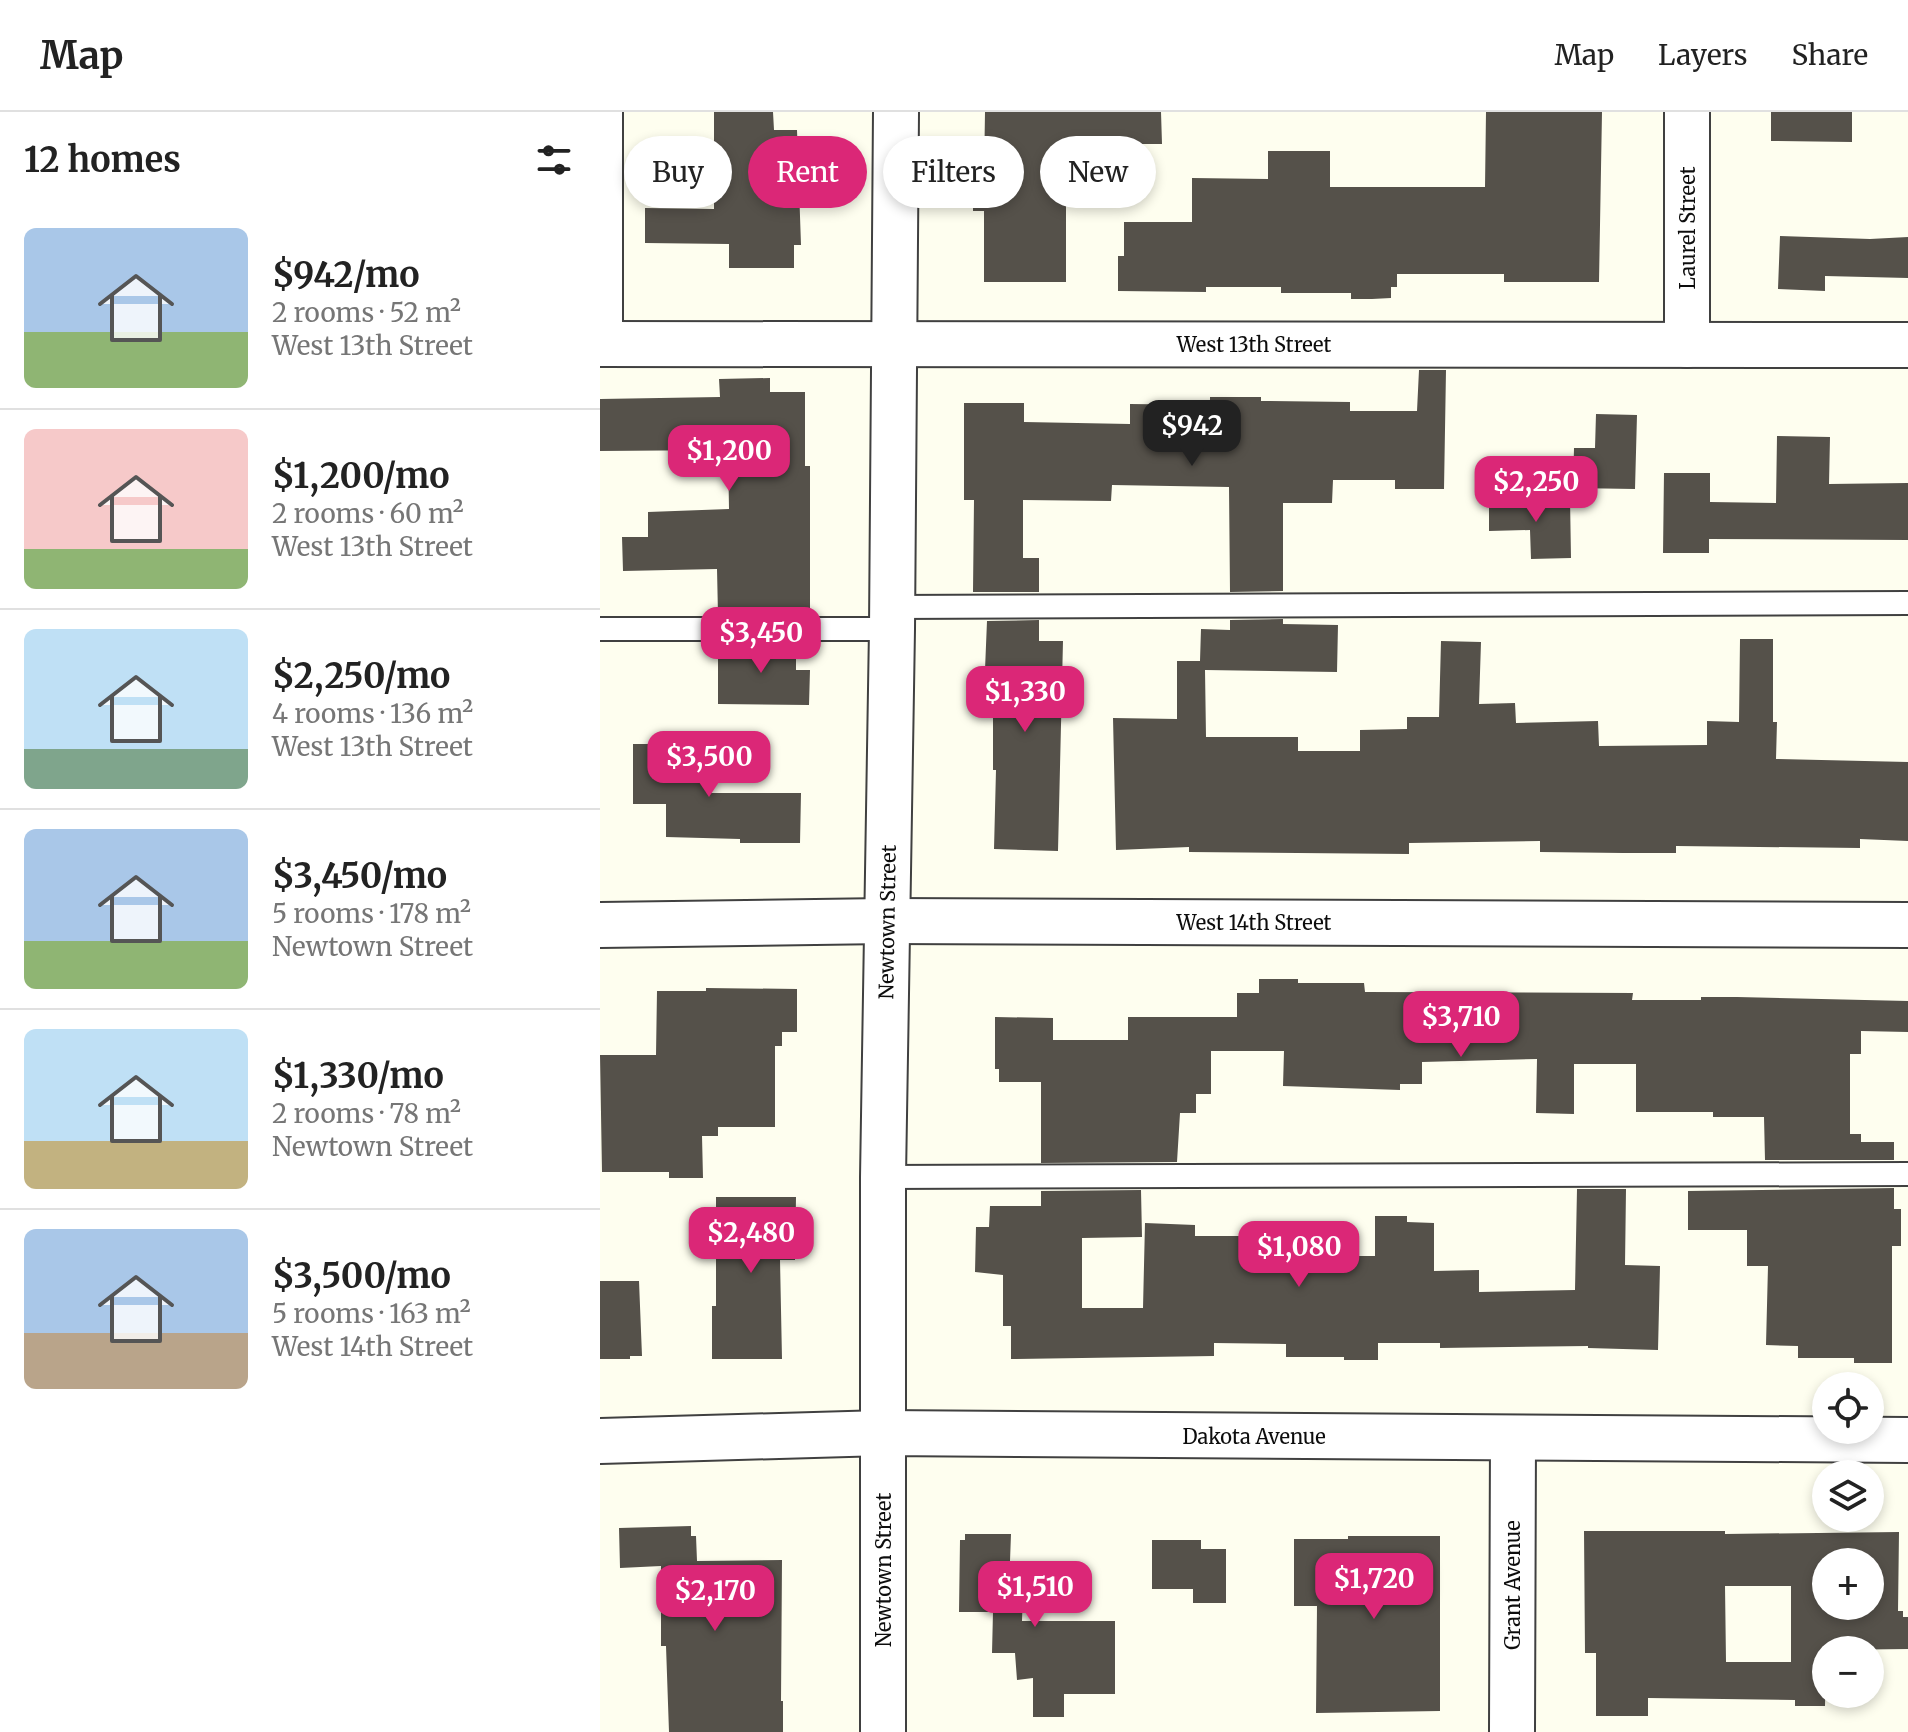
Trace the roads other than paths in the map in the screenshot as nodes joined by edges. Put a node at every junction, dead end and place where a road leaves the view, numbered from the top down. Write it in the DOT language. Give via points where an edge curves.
graph roads {
  1 [pos="611,112"];
  2 [pos="896,112"];
  3 [pos="1687,112"];
  4 [pos="605,344"];
  5 [pos="894,344"];
  6 [pos="1687,345"];
  7 [pos="1908,345"];
  8 [pos="1908,603"];
  9 [pos="892,618"];
  10 [pos="600,629"];
  11 [pos="886,921"];
  12 [pos="600,925"];
  13 [pos="1908,925"];
  14 [pos="1908,1174"];
  15 [pos="883,1177"];
  16 [pos="883,1433"];
  17 [pos="1513,1438"];
  18 [pos="1908,1440"];
  19 [pos="600,1441"];
  20 [pos="883,1732"];
  21 [pos="1512,1732"];
  1 -- 4 [label="lane"];
  2 -- 5 [label="street, Newtown Street"];
  3 -- 6 [label="street, Laurel Street"];
  4 -- 5 [label="street, West 13th Street"];
  5 -- 6 [label="street, West 13th Street"];
  5 -- 9 [label="street, Newtown Street"];
  6 -- 7 [label="street, West 13th Street"];
  8 -- 9 [label="lane"];
  9 -- 10 [label="lane"];
  9 -- 11 [label="street, Newtown Street"];
  11 -- 12 [label="street, West 14th Street"];
  11 -- 13 [label="street, West 14th Street"];
  11 -- 15 [label="street, Newtown Street"];
  14 -- 15 [label="lane"];
  15 -- 16 [label="street, Newtown Street"];
  16 -- 17 [label="street, Dakota Avenue"];
  16 -- 19 [label="street, Dakota Avenue"];
  16 -- 20 [label="street, Newtown Street"];
  17 -- 18 [label="street, Dakota Avenue"];
  17 -- 21 [label="street, Grant Avenue"];
}
